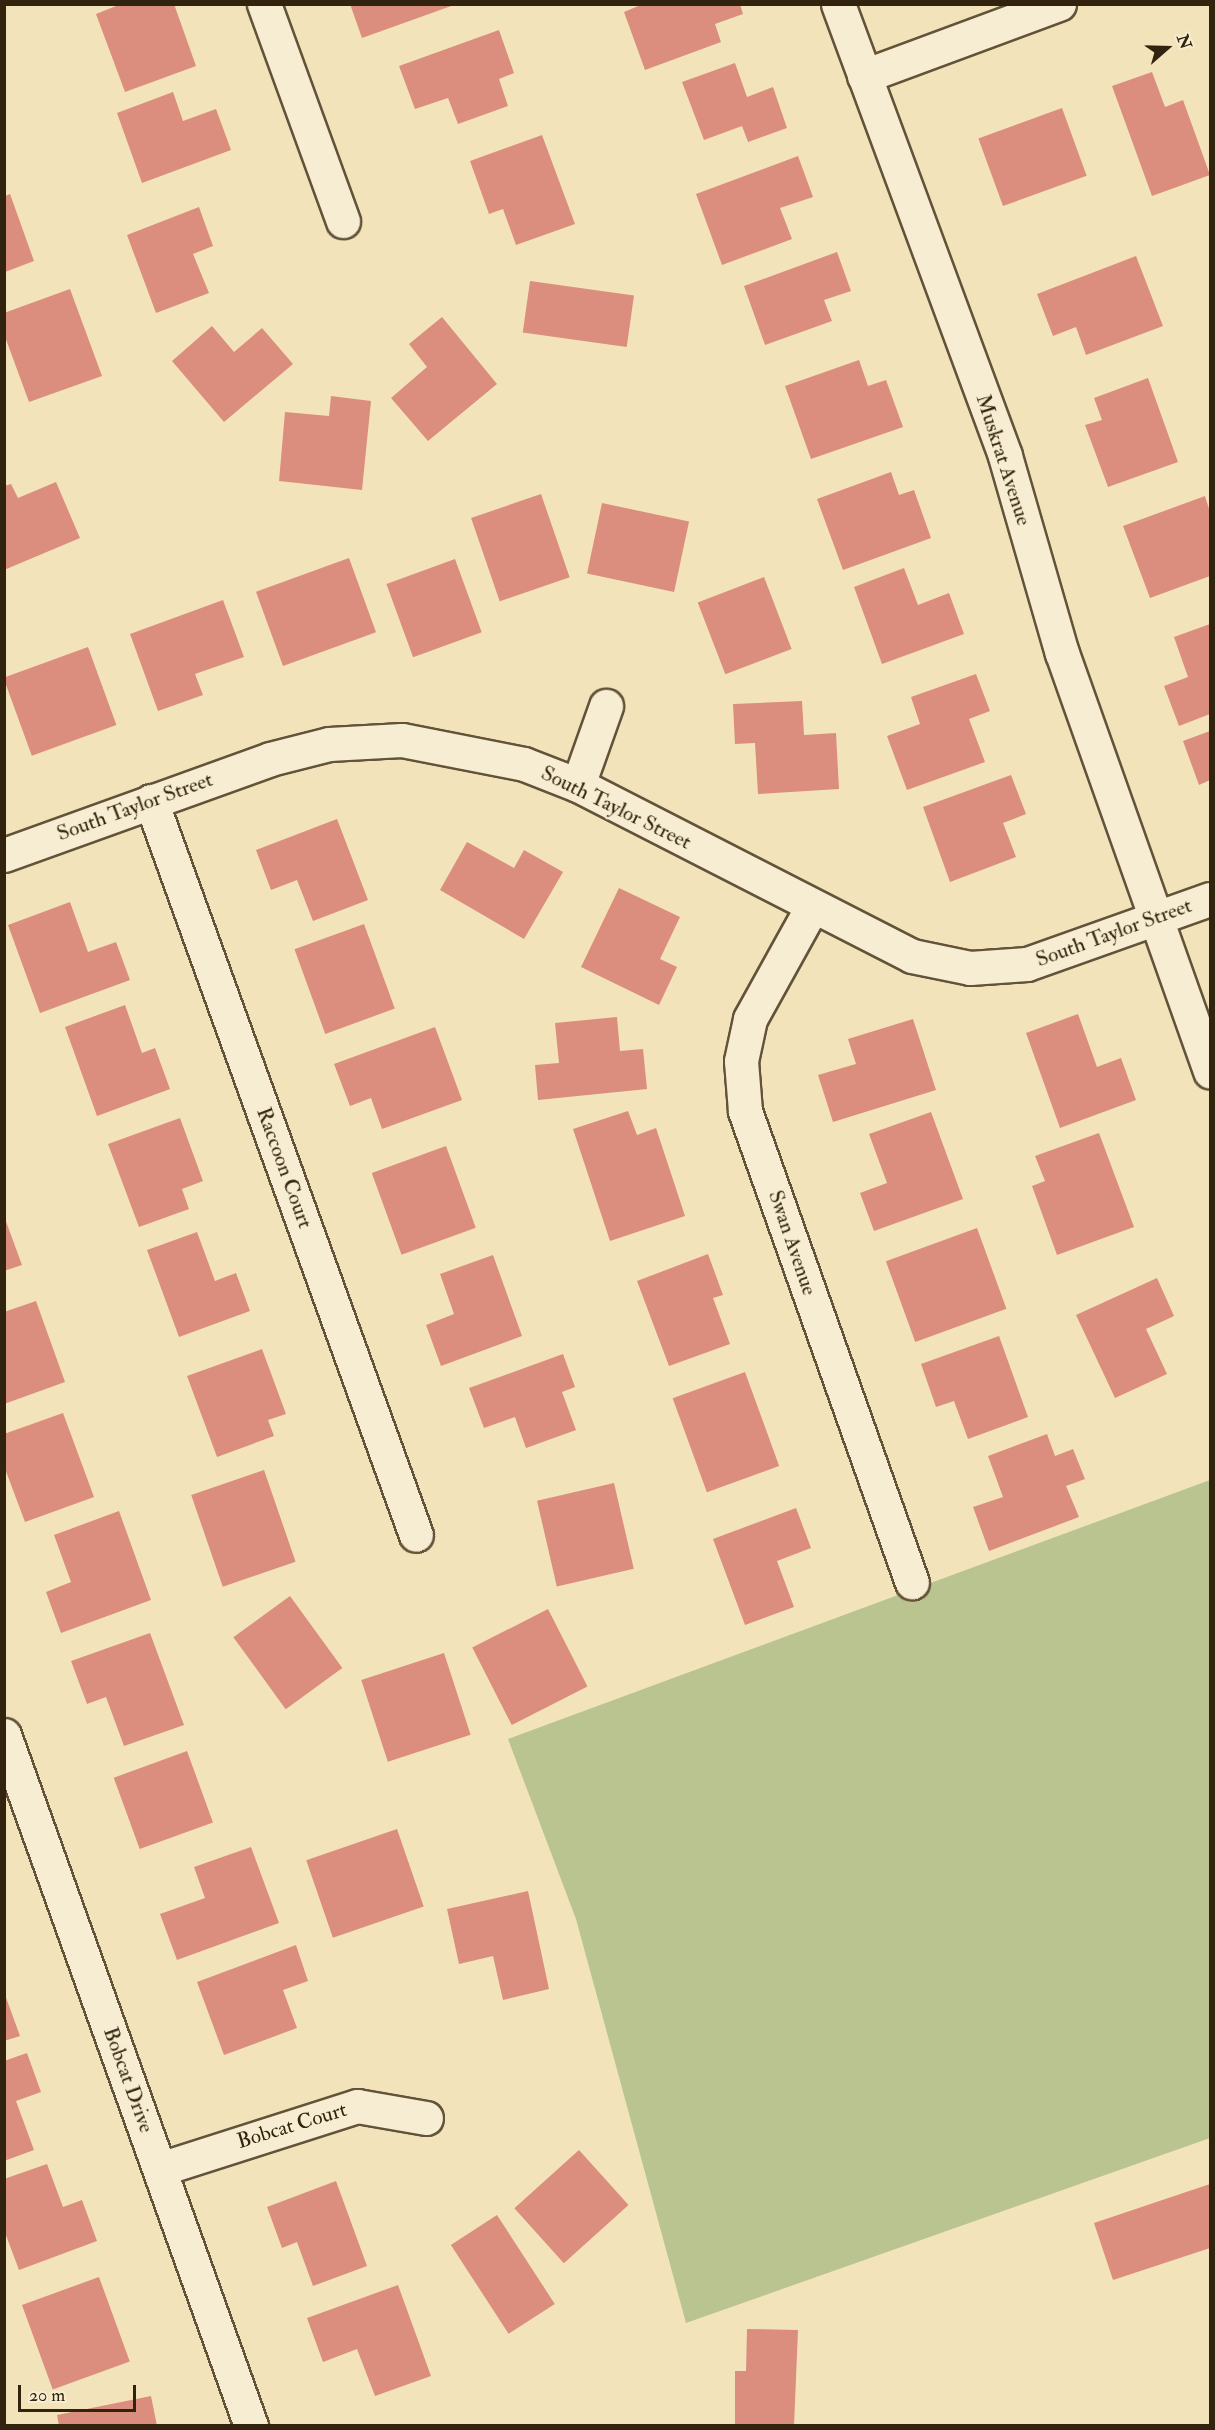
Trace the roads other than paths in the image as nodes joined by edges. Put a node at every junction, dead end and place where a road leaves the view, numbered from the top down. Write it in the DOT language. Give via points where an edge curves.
graph roads {
  1 [pos="264,4"];
  2 [pos="838,4"];
  3 [pos="1059,4"];
  4 [pos="864,76"];
  5 [pos="343,221"];
  6 [pos="606,706"];
  7 [pos="578,786"];
  8 [pos="151,801"];
  9 [pos="4,855"];
  10 [pos="1210,898"];
  11 [pos="812,907"];
  12 [pos="1155,919"];
  13 [pos="1210,1072"];
  14 [pos="416,1535"];
  15 [pos="912,1582"];
  16 [pos="4,1735"];
  17 [pos="426,2118"];
  18 [pos="160,2169"];
  19 [pos="251,2426"];
  1 -- 5 [label="street"];
  2 -- 4 [label="street, Muskrat Avenue"];
  3 -- 4 [label="street"];
  4 -- 12 [label="street, Muskrat Avenue" via="1005,456 1062,653"];
  6 -- 7 [label="street"];
  7 -- 8 [label="street, South Taylor Street" via="524,764 402,740 329,744 270,759"];
  7 -- 11 [label="street, South Taylor Street"];
  8 -- 9 [label="street, South Taylor Street"];
  8 -- 14 [label="street, Raccoon Court"];
  10 -- 12 [label="street, South Taylor Street"];
  11 -- 12 [label="street, South Taylor Street" via="912,956 970,968 1028,964"];
  11 -- 15 [label="street, Swan Avenue" via="750,1019 741,1061 745,1111"];
  12 -- 13 [label="street, Muskrat Avenue"];
  16 -- 18 [label="street, Bobcat Drive"];
  17 -- 18 [label="street, Bobcat Court" via="357,2106"];
  18 -- 19 [label="street, Bobcat Drive"];
}
